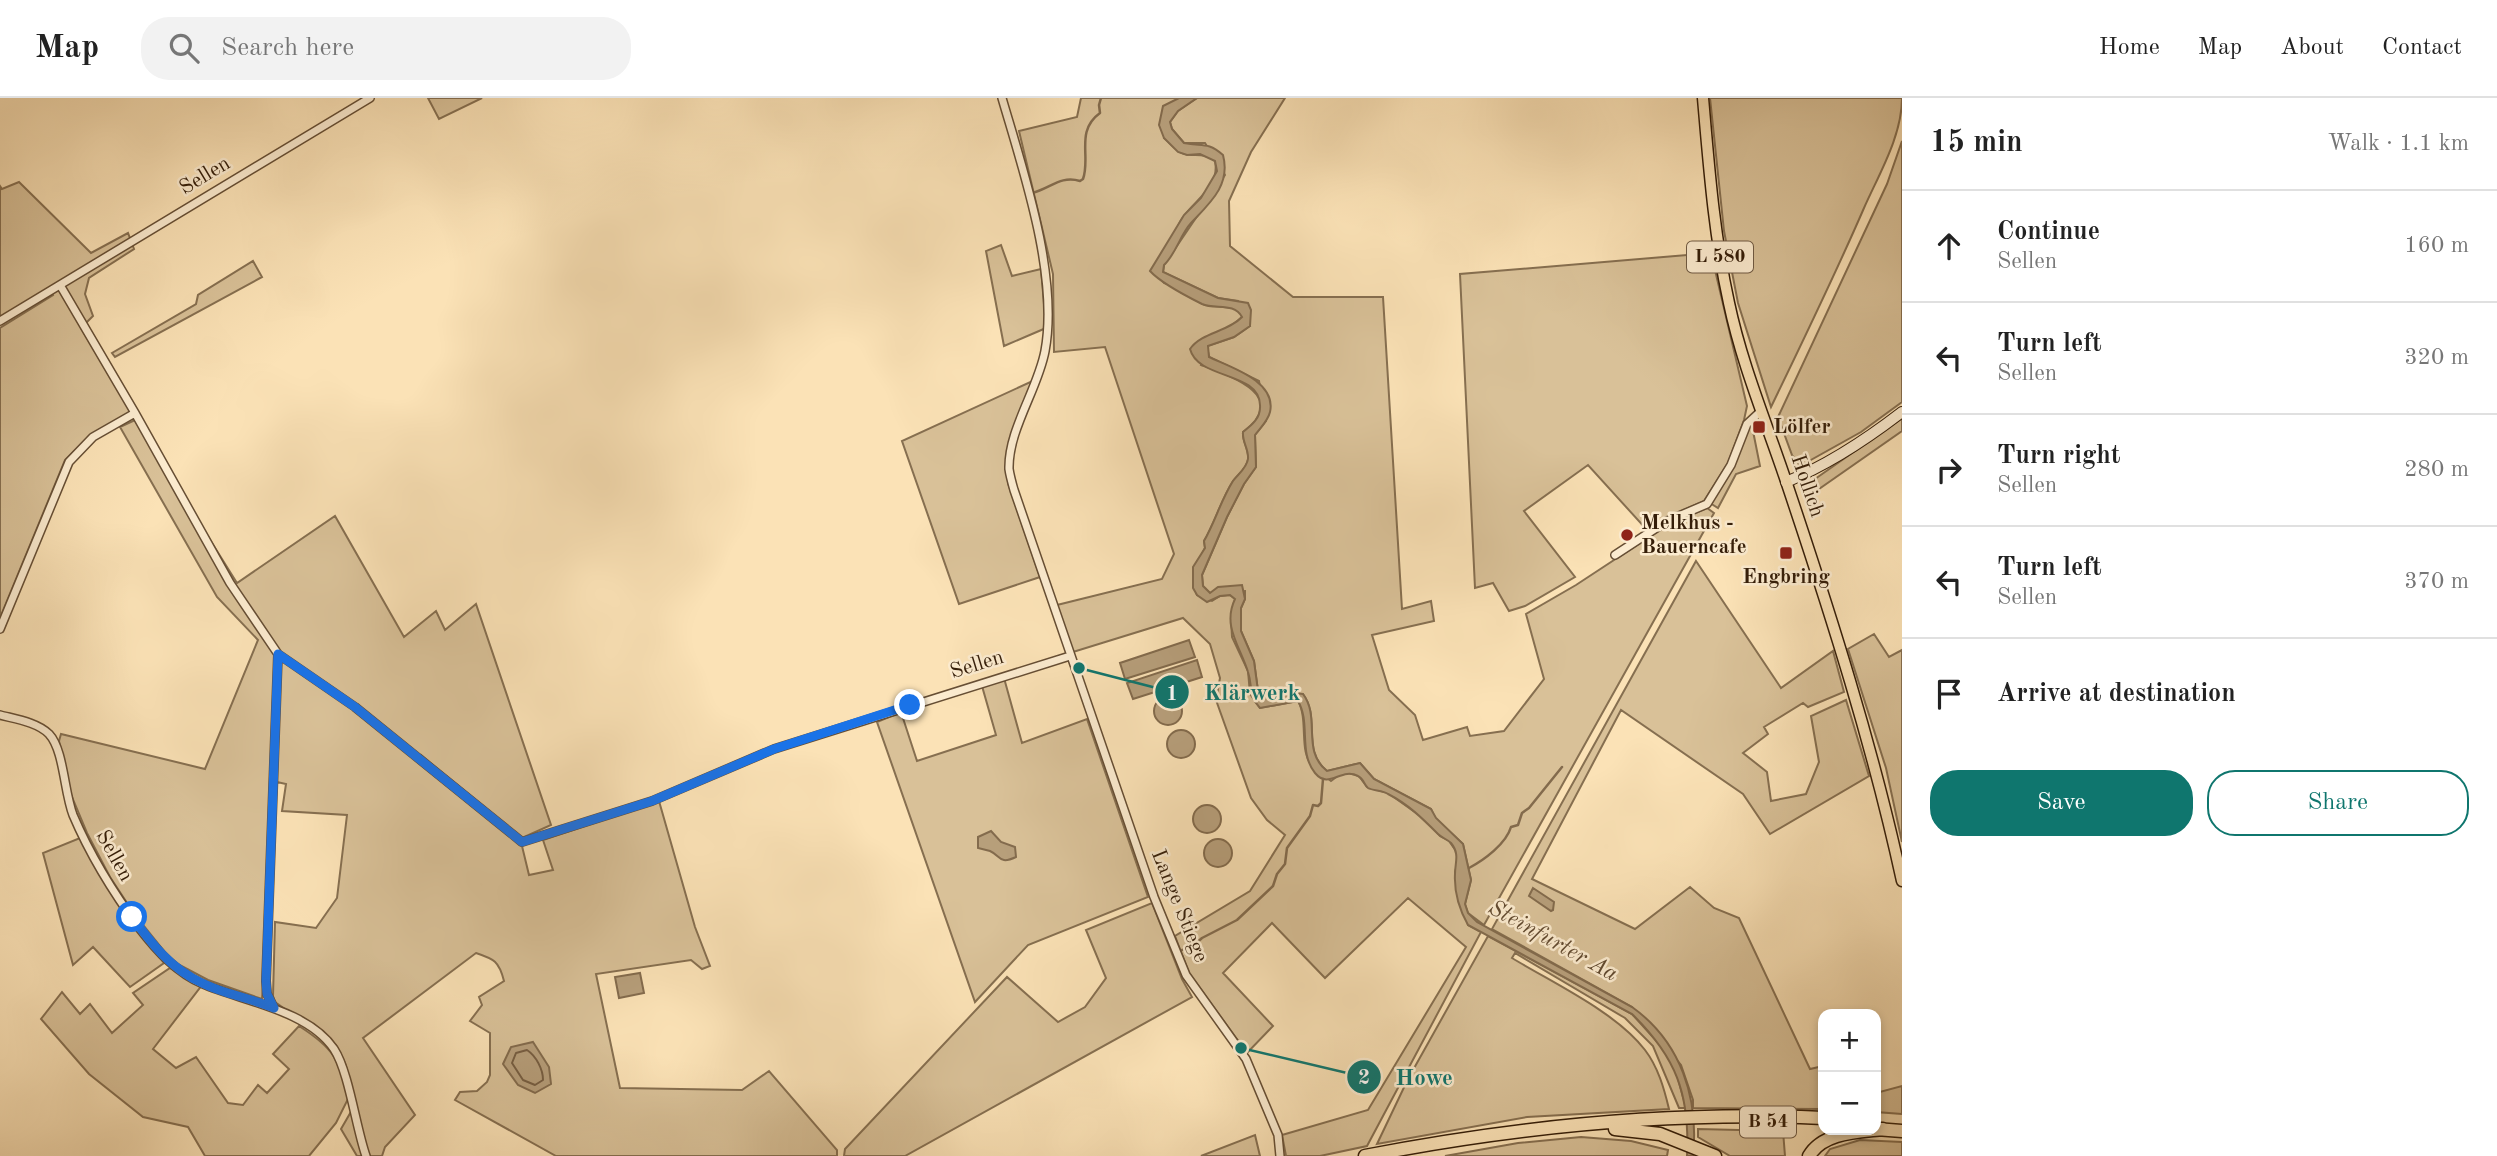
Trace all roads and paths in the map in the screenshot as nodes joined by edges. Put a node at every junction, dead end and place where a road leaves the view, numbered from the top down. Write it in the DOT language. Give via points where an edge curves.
graph roads {
  1 [pos="370,98"];
  2 [pos="1002,98"];
  3 [pos="1703,98"];
  4 [pos="60,285"];
  5 [pos="0,321"];
  6 [pos="1761,411"];
  7 [pos="1902,412"];
  8 [pos="135,413"];
  9 [pos="1786,482"];
  10 [pos="1615,555"];
  11 [pos="0,629"];
  12 [pos="278,654"];
  13 [pos="1070,656"];
  14 [pos="0,715"];
  15 [pos="1902,881"];
  16 [pos="274,1008"];
  17 [pos="1713,1118"];
  18 [pos="1818,1118"];
  19 [pos="1902,1123"];
  20 [pos="1818,1125"];
  21 [pos="1565,1126"];
  22 [pos="1881,1126"];
  23 [pos="1881,1127"];
  24 [pos="1902,1131"];
  25 [pos="1841,1135"];
  26 [pos="366,1156"];
  27 [pos="1280,1156"];
  28 [pos="1364,1156"];
  29 [pos="1715,1156"];
  30 [pos="1809,1156"];
  1 -- 4 [label="street, Sellen"];
  2 -- 13 [label="street" via="1038,234 1047,326 1045,353 1009,470"];
  3 -- 6 [label="main road, Hollich / L 580" via="1718,245 1732,315"];
  4 -- 5 [label="street, Sellen"];
  4 -- 8 [label="street, Sellen"];
  6 -- 9 [label="main road, Hollich / L 580"];
  6 -- 10 [label="street" via="1747,424 1731,465 1707,504 1667,521"];
  7 -- 9 [label="main road" via="1826,463"];
  8 -- 11 [label="street" via="93,437 69,462"];
  8 -- 12 [label="street, Sellen" via="230,583"];
  9 -- 15 [label="main road, Hollich / L 580" via="1840,646"];
  12 -- 13 [label="street, Sellen" via="355,707 522,842 652,801 774,749"];
  12 -- 16 [label="street" via="266,981"];
  13 -- 27 [label="street, Lange Stiege" via="1186,975 1246,1059 1278,1135"];
  14 -- 16 [label="street, Sellen" via="42,728 52,739 83,835 118,900 156,948 171,964 203,984"];
  16 -- 26 [label="street, Sellen" via="312,1029 334,1050"];
  17 -- 18 [label="highway, B 54"];
  17 -- 20 [label="highway, B 54"];
  17 -- 21 [label="highway, B 54"];
  19 -- 22 [label="highway"];
  21 -- 28 [label="highway, B 54"];
  21 -- 29 [label="highway" via="1660,1134"];
  23 -- 24 [label="highway"];
  25 -- 30 [label="highway" via="1814,1148"];
}
